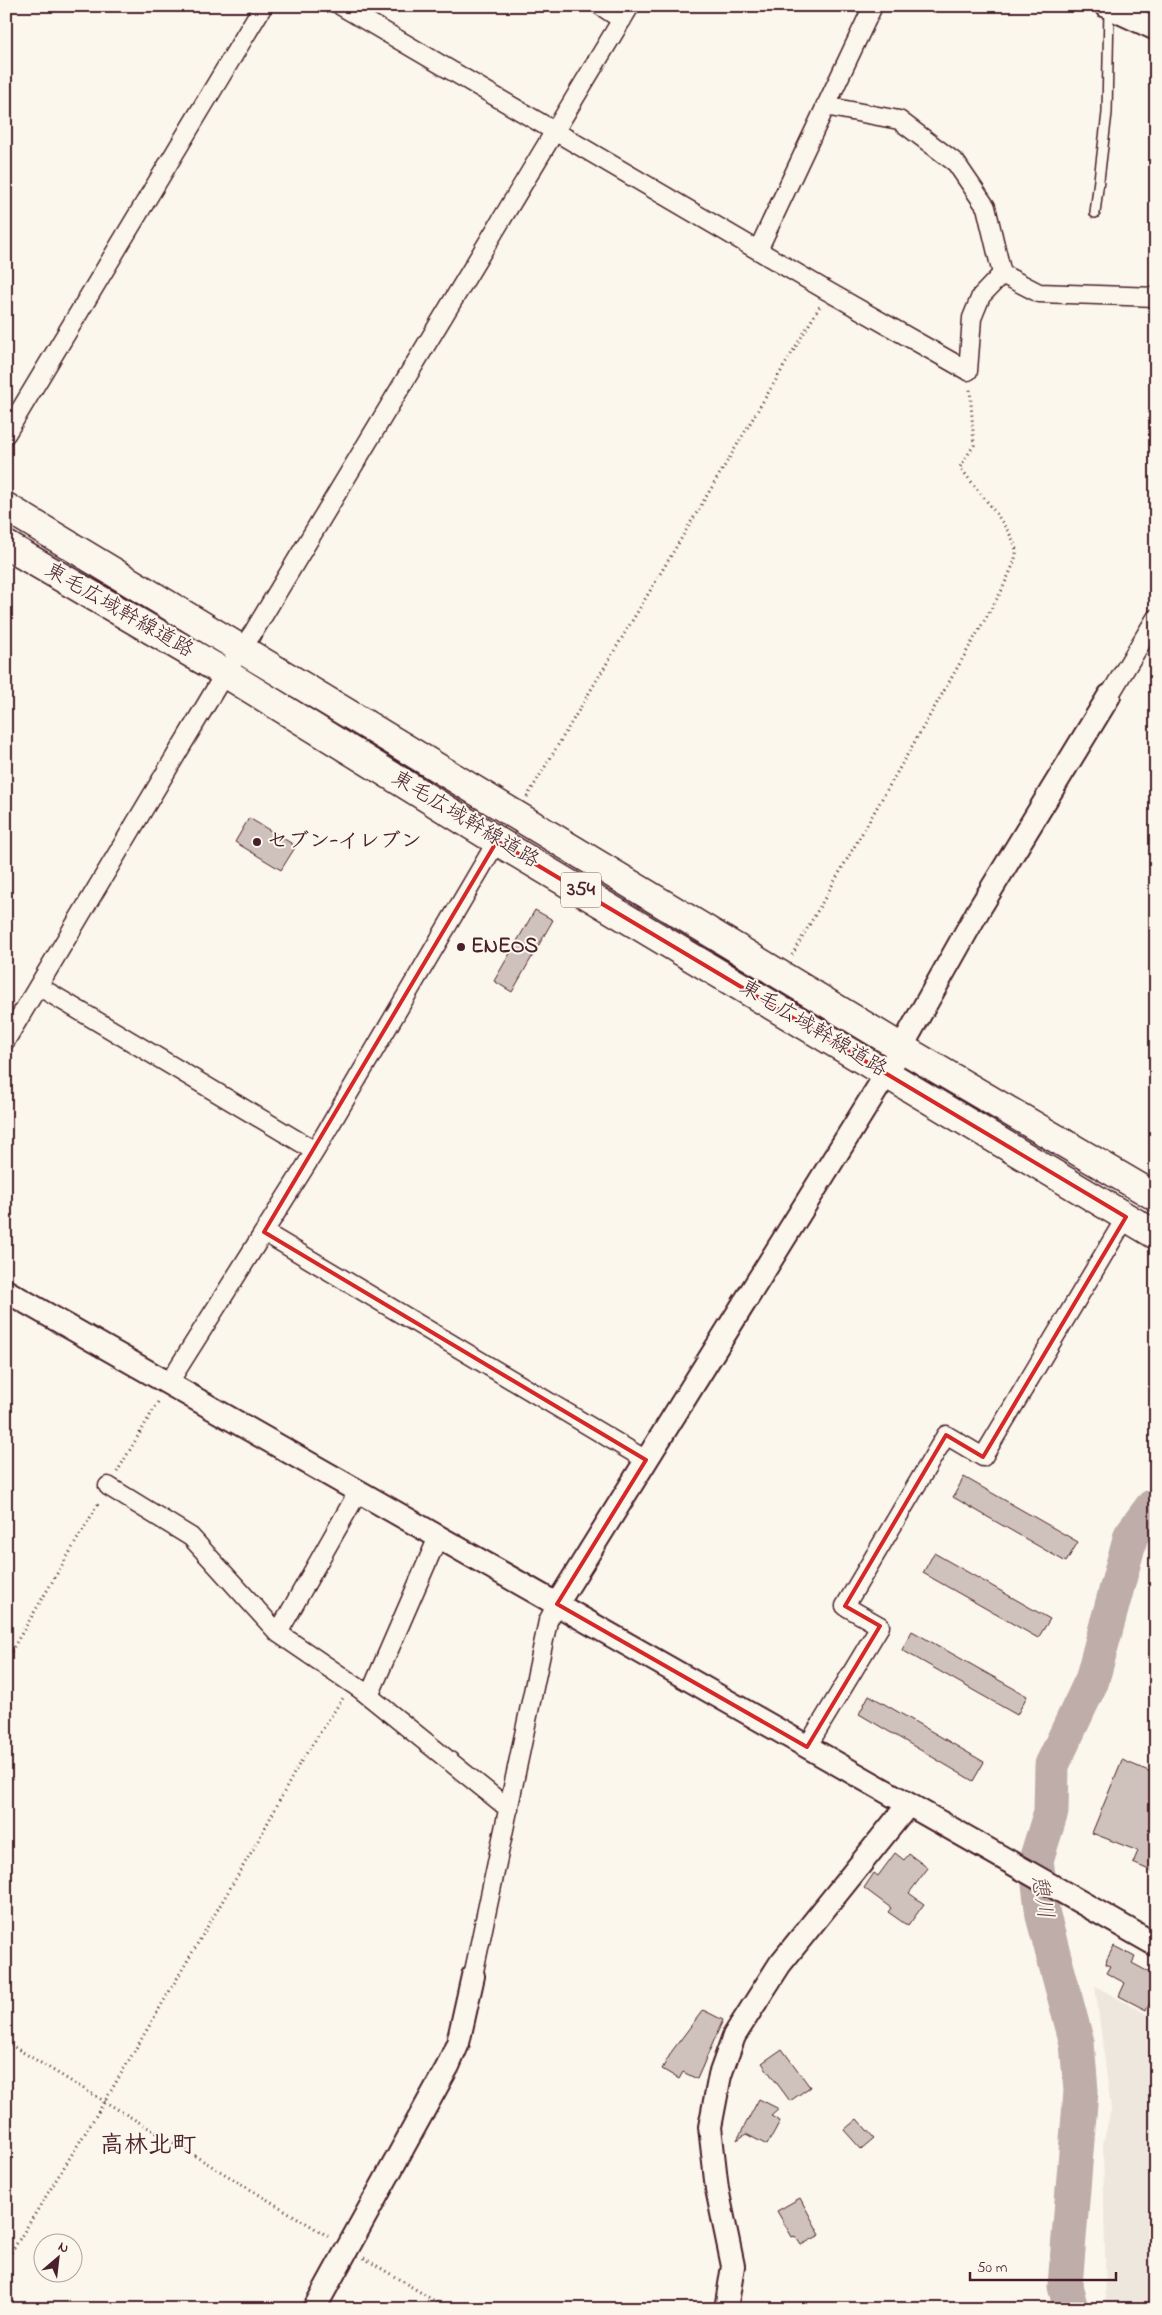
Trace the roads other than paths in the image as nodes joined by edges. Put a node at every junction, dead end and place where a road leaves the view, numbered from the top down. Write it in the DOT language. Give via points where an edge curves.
graph roads {
  1 [pos="263,6"];
  2 [pos="341,6"];
  3 [pos="601,6"];
  4 [pos="872,6"];
  5 [pos="1108,7"];
  6 [pos="626,13"];
  7 [pos="1136,13"];
  8 [pos="1156,28"];
  9 [pos="825,106"];
  10 [pos="555,132"];
  11 [pos="1095,213"];
  12 [pos="758,250"];
  13 [pos="1002,274"];
  14 [pos="1156,297"];
  15 [pos="6,434"];
  16 [pos="6,507"];
  17 [pos="6,544"];
  18 [pos="1156,618"];
  19 [pos="243,650"];
  20 [pos="226,673"];
  21 [pos="1108,696"];
  22 [pos="497,841"];
  23 [pos="38,986"];
  24 [pos="6,1040"];
  25 [pos="900,1048"];
  26 [pos="887,1073"];
  27 [pos="315,1151"];
  28 [pos="1156,1198"];
  29 [pos="1126,1217"];
  30 [pos="264,1232"];
  31 [pos="1156,1235"];
  32 [pos="6,1291"];
  33 [pos="168,1384"];
  34 [pos="646,1460"];
  35 [pos="108,1486"];
  36 [pos="358,1492"];
  37 [pos="438,1537"];
  38 [pos="557,1604"];
  39 [pos="278,1633"];
  40 [pos="369,1696"];
  41 [pos="806,1747"];
  42 [pos="908,1804"];
  43 [pos="508,1809"];
  44 [pos="1156,1945"];
  45 [pos="473,1976"];
  46 [pos="314,2309"];
  47 [pos="726,2309"];
  1 -- 15 [label="street"];
  2 -- 10 [label="street"];
  3 -- 6 [label="street"];
  4 -- 9 [label="street"];
  5 -- 7 [label="street"];
  5 -- 11 [label="lane" via="1107,113"];
  6 -- 10 [label="street"];
  7 -- 8 [label="street"];
  9 -- 12 [label="street"];
  9 -- 13 [label="street" via="899,120 956,163 986,207"];
  10 -- 12 [label="street"];
  10 -- 19 [label="street"];
  12 -- 13 [label="street" via="968,370 972,318 981,296"];
  13 -- 14 [label="street" via="1039,292"];
  16 -- 19 [label="highway, 東毛広域幹線道路 / 354"];
  17 -- 20 [label="highway, 東毛広域幹線道路 / 354"];
  18 -- 21 [label="street"];
  19 -- 20 [label="street"];
  19 -- 25 [label="highway, 東毛広域幹線道路 / 354"];
  20 -- 22 [label="highway, 東毛広域幹線道路 / 354"];
  20 -- 23 [label="street"];
  21 -- 25 [label="street" via="978,911"];
  22 -- 26 [label="highway, 東毛広域幹線道路 / 354"];
  22 -- 27 [label="street"];
  23 -- 24 [label="street"];
  23 -- 27 [label="street"];
  25 -- 26 [label="street"];
  25 -- 28 [label="highway, 東毛広域幹線道路 / 354"];
  26 -- 29 [label="highway, 東毛広域幹線道路 / 354"];
  26 -- 34 [label="street"];
  27 -- 30 [label="street"];
  29 -- 31 [label="highway, 東毛広域幹線道路 / 354"];
  29 -- 41 [label="street" via="983,1457 946,1435 845,1606 880,1626"];
  30 -- 33 [label="street"];
  30 -- 34 [label="street"];
  32 -- 33 [label="street"];
  33 -- 36 [label="street"];
  34 -- 38 [label="street"];
  35 -- 39 [label="street" via="192,1537"];
  36 -- 37 [label="street"];
  36 -- 39 [label="street"];
  37 -- 38 [label="street"];
  37 -- 40 [label="street"];
  38 -- 41 [label="street"];
  38 -- 43 [label="street" via="548,1621"];
  39 -- 40 [label="street"];
  40 -- 43 [label="street"];
  41 -- 42 [label="street"];
  42 -- 44 [label="street"];
  42 -- 47 [label="street" via="780,1964 734,2036 720,2074 710,2127 717,2190 733,2266"];
  43 -- 45 [label="street"];
  45 -- 46 [label="street" via="458,2043 448,2066"];
}
